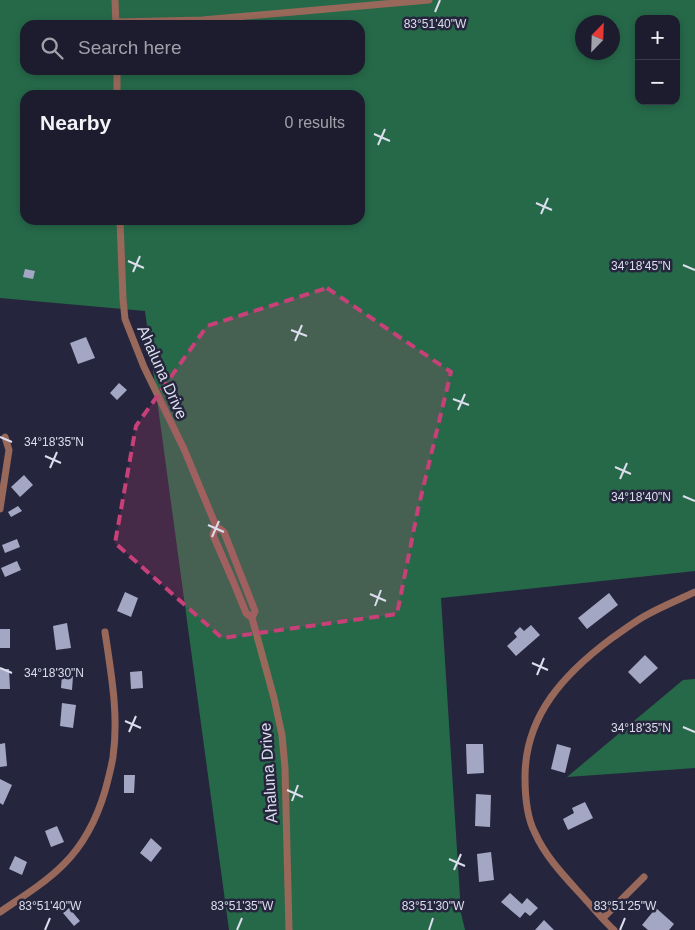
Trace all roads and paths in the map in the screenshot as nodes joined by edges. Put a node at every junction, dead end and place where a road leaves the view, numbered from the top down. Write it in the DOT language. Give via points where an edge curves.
graph roads {
  1 [pos="115,0"];
  2 [pos="429,0"];
  3 [pos="116,20"];
  4 [pos="202,20"];
  5 [pos="117,75"];
  6 [pos="117,90"];
  7 [pos="120,225"];
  8 [pos="5,437"];
  9 [pos="0,508"];
  10 [pos="216,526"];
  11 [pos="695,592"];
  12 [pos="252,618"];
  13 [pos="105,632"];
  14 [pos="644,876"];
  15 [pos="0,912"];
  16 [pos="603,918"];
  17 [pos="289,930"];
  18 [pos="614,930"];
  1 -- 3 [label="street"];
  2 -- 4 [label="street"];
  5 -- 6 [label="street"];
  7 -- 10 [label="street, Ahaluna Drive" via="125,319"];
  8 -- 9 [label="street" via="9,450"];
  10 -- 12 [label="street, Ahaluna Drive" via="228,541 254,610"];
  10 -- 12 [label="street, Ahaluna Drive" via="213,535 246,613"];
  11 -- 16 [label="street" via="644,616 583,661 564,680 539,716 527,752 525,788 534,832 558,870"];
  12 -- 17 [label="street, Ahaluna Drive" via="282,735"];
  13 -- 15 [label="street" via="114,696 115,740 100,808 86,836 65,864"];
  14 -- 16 [label="street"];
  16 -- 18 [label="street"];
}
